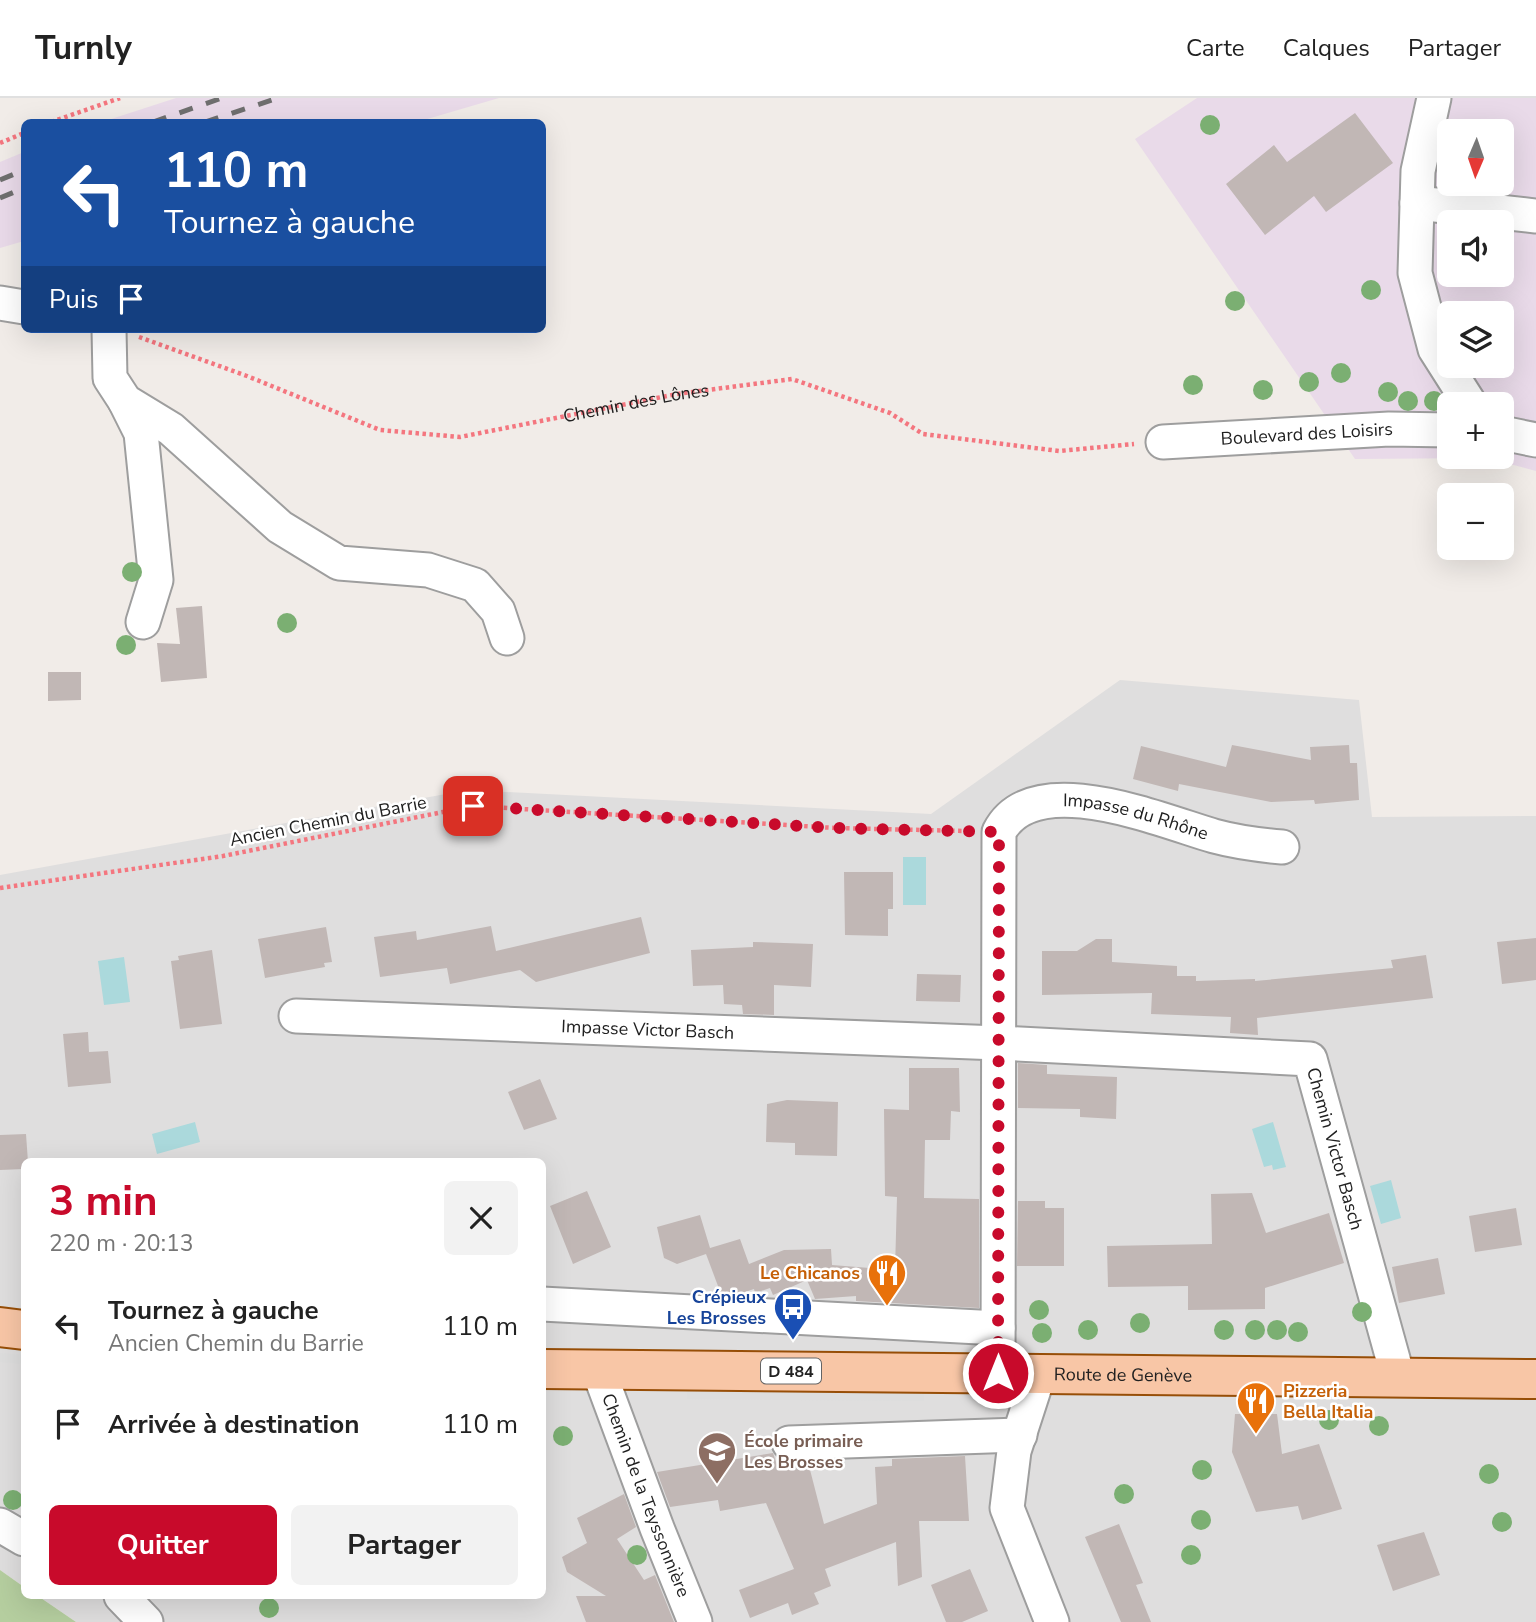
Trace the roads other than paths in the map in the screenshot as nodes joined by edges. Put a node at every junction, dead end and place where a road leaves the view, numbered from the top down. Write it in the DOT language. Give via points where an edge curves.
graph roads {
  1 [pos="1434,98"];
  2 [pos="1417,203"];
  3 [pos="1536,216"];
  4 [pos="0,303"];
  5 [pos="21,306"];
  6 [pos="118,333"];
  7 [pos="1462,392"];
  8 [pos="125,401"];
  9 [pos="1437,430"];
  10 [pos="1514,435"];
  11 [pos="1536,440"];
  12 [pos="1163,442"];
  13 [pos="143,622"];
  14 [pos="507,638"];
  15 [pos="1282,847"];
  16 [pos="296,1016"];
  17 [pos="999,1043"];
  18 [pos="546,1304"];
  19 [pos="0,1327"];
  20 [pos="998,1328"];
  21 [pos="21,1330"];
  22 [pos="546,1368"];
  23 [pos="598,1369"];
  24 [pos="998,1373"];
  25 [pos="1039,1374"];
  26 [pos="1398,1377"];
  27 [pos="1536,1379"];
  28 [pos="1020,1435"];
  29 [pos="789,1443"];
  30 [pos="0,1525"];
  31 [pos="21,1537"];
  32 [pos="124,1599"];
  33 [pos="146,1622"];
  34 [pos="695,1622"];
  35 [pos="1052,1622"];
  1 -- 2 [label="street" via="1418,171"];
  2 -- 3 [label="street"];
  2 -- 7 [label="street" via="1415,273 1435,349"];
  4 -- 5 [label="street"];
  6 -- 8 [label="street" via="110,378"];
  8 -- 13 [label="street" via="141,433 156,580"];
  8 -- 14 [label="street" via="171,429 280,527 339,563 428,570 475,585 498,611"];
  9 -- 12 [label="street, Boulevard des Loisirs"];
  10 -- 11 [label="street"];
  15 -- 17 [label="street, Impasse du Rhône" via="1214,836 1103,803 1074,800 1026,808 1006,819 999,832"];
  16 -- 17 [label="street, Impasse Victor Basch"];
  17 -- 20 [label="street"];
  17 -- 26 [label="street, Chemin Victor Basch" via="1310,1059"];
  18 -- 20 [label="street"];
  19 -- 21 [label="main road"];
  20 -- 24 [label="street"];
  22 -- 23 [label="main road, Route de Genève / D 484"];
  23 -- 24 [label="main road, Route de Genève / D 484"];
  23 -- 34 [label="street, Chemin de la Teyssonnière"];
  24 -- 25 [label="main road, Route de Genève / D 484"];
  25 -- 26 [label="main road, Route de Genève / D 484"];
  25 -- 28 [label="street"];
  26 -- 27 [label="main road, Route de Genève / D 484"];
  28 -- 29 [label="street"];
  28 -- 35 [label="street" via="1007,1508"];
  30 -- 31 [label="street"];
  32 -- 33 [label="street"];
}
